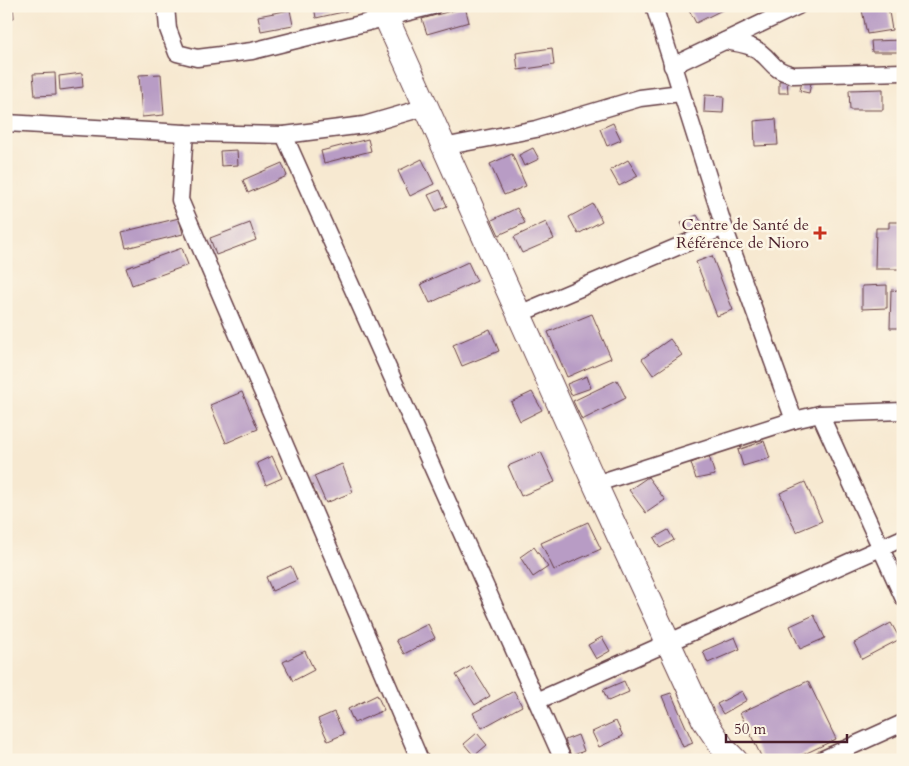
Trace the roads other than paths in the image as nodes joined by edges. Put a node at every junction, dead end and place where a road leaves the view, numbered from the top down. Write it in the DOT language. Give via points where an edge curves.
graph roads {
  1 [pos="166,6"];
  2 [pos="432,6"];
  3 [pos="654,6"];
  4 [pos="798,6"];
  5 [pos="384,12"];
  6 [pos="725,41"];
  7 [pos="672,66"];
  8 [pos="903,72"];
  9 [pos="681,93"];
  10 [pos="426,107"];
  11 [pos="6,124"];
  12 [pos="185,133"];
  13 [pos="284,135"];
  14 [pos="444,147"];
  15 [pos="724,228"];
  16 [pos="519,314"];
  17 [pos="903,411"];
  18 [pos="820,414"];
  19 [pos="794,420"];
  20 [pos="595,484"];
  21 [pos="903,538"];
  22 [pos="881,547"];
  23 [pos="903,597"];
  24 [pos="669,641"];
  25 [pos="537,701"];
  26 [pos="903,723"];
  27 [pos="420,760"];
  28 [pos="563,760"];
  29 [pos="735,760"];
  30 [pos="821,760"];
  1 -- 5 [label="street" via="168,29 177,53 197,58 252,51"];
  2 -- 5 [label="street"];
  3 -- 7 [label="street"];
  4 -- 6 [label="street"];
  5 -- 10 [label="street"];
  6 -- 7 [label="street"];
  6 -- 8 [label="street" via="759,51 778,71 793,75"];
  7 -- 9 [label="street"];
  9 -- 14 [label="street" via="640,98 536,129"];
  9 -- 15 [label="street"];
  10 -- 13 [label="street" via="364,125"];
  10 -- 14 [label="street"];
  11 -- 12 [label="street"];
  12 -- 13 [label="street"];
  12 -- 27 [label="street" via="180,200"];
  13 -- 25 [label="street"];
  14 -- 16 [label="street"];
  15 -- 16 [label="street"];
  15 -- 19 [label="street"];
  16 -- 20 [label="street"];
  17 -- 18 [label="street"];
  18 -- 19 [label="street"];
  18 -- 22 [label="street"];
  19 -- 20 [label="street"];
  20 -- 24 [label="street"];
  21 -- 22 [label="street"];
  22 -- 23 [label="street"];
  22 -- 24 [label="street"];
  24 -- 25 [label="street"];
  24 -- 29 [label="street" via="704,720"];
  25 -- 28 [label="street"];
  26 -- 30 [label="street"];
}
